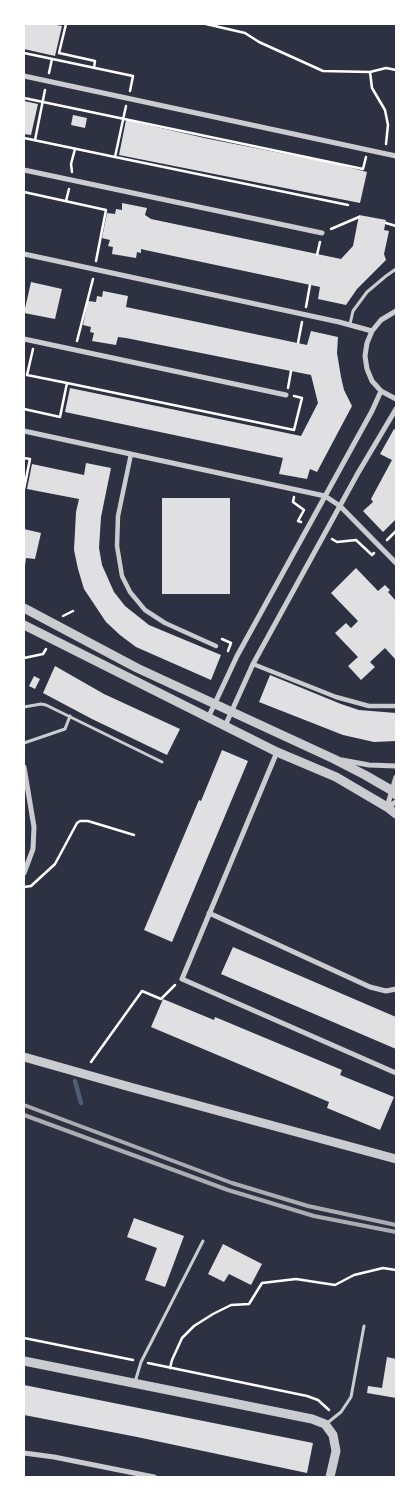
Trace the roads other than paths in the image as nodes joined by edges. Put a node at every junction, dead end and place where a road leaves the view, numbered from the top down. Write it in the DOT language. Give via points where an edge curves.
graph roads {
  1 [pos="24,76"];
  2 [pos="396,156"];
  3 [pos="24,170"];
  4 [pos="322,233"];
  5 [pos="24,254"];
  6 [pos="396,269"];
  7 [pos="396,311"];
  8 [pos="350,324"];
  9 [pos="372,331"];
  10 [pos="24,339"];
  11 [pos="381,391"];
  12 [pos="286,395"];
  13 [pos="396,399"];
  14 [pos="396,409"];
  15 [pos="24,431"];
  16 [pos="131,454"];
  17 [pos="325,496"];
  18 [pos="340,506"];
  19 [pos="396,562"];
  20 [pos="26,611"];
  21 [pos="24,625"];
  22 [pos="216,646"];
  23 [pos="253,664"];
  24 [pos="215,703"];
  25 [pos="24,706"];
  26 [pos="396,706"];
  27 [pos="232,711"];
  28 [pos="70,716"];
  29 [pos="208,718"];
  30 [pos="225,726"];
  31 [pos="24,743"];
  32 [pos="276,752"];
  33 [pos="334,759"];
  34 [pos="162,762"];
  35 [pos="396,766"];
  36 [pos="24,767"];
  37 [pos="396,777"];
  38 [pos="394,793"];
  39 [pos="396,802"];
  40 [pos="387,807"];
  41 [pos="396,814"];
  42 [pos="24,873"];
  43 [pos="209,913"];
  44 [pos="396,990"];
  45 [pos="24,1057"];
  46 [pos="396,1072"];
  47 [pos="396,1159"];
  48 [pos="203,1241"];
  49 [pos="364,1326"];
  50 [pos="24,1361"];
  51 [pos="135,1383"];
  52 [pos="325,1424"];
  53 [pos="24,1452"];
  54 [pos="154,1477"];
  55 [pos="330,1477"];
  1 -- 2 [label="street"];
  3 -- 4 [label="street"];
  5 -- 8 [label="street"];
  6 -- 8 [label="lane" via="367,292 353,311"];
  7 -- 9 [label="street" via="381,320"];
  8 -- 9 [label="street"];
  9 -- 11 [label="street" via="366,343 365,356 372,380"];
  10 -- 12 [label="street"];
  11 -- 13 [label="street"];
  11 -- 17 [label="street"];
  14 -- 18 [label="street"];
  15 -- 16 [label="street"];
  16 -- 17 [label="street"];
  16 -- 22 [label="street" via="118,516 117,546 122,576 145,610"];
  17 -- 18 [label="street"];
  17 -- 24 [label="street" via="237,656"];
  18 -- 19 [label="street"];
  18 -- 23 [label="street"];
  20 -- 24 [label="street" via="137,668"];
  21 -- 29 [label="street"];
  23 -- 26 [label="street" via="336,697 369,706"];
  23 -- 27 [label="street"];
  24 -- 27 [label="street"];
  24 -- 29 [label="street"];
  25 -- 28 [label="lane" via="46,705"];
  27 -- 30 [label="street"];
  27 -- 33 [label="street"];
  28 -- 31 [label="lane" via="65,729"];
  28 -- 34 [label="lane"];
  29 -- 30 [label="street"];
  30 -- 32 [label="street"];
  32 -- 40 [label="street" via="336,778"];
  32 -- 43 [label="street"];
  33 -- 35 [label="street"];
  33 -- 38 [label="street"];
  36 -- 42 [label="street" via="34,827 33,850"];
  37 -- 38 [label="street"];
  38 -- 40 [label="street"];
  39 -- 40 [label="street"];
  40 -- 41 [label="street"];
  43 -- 44 [label="street" via="370,987"];
  43 -- 46 [label="street" via="182,979"];
  45 -- 47 [label="street"];
  48 -- 51 [label="lane" via="140,1362"];
  49 -- 52 [label="lane" via="351,1397 341,1412"];
  50 -- 51 [label="street"];
  51 -- 52 [label="street"];
  52 -- 55 [label="street" via="333,1435 336,1451"];
  53 -- 54 [label="street"];
}
